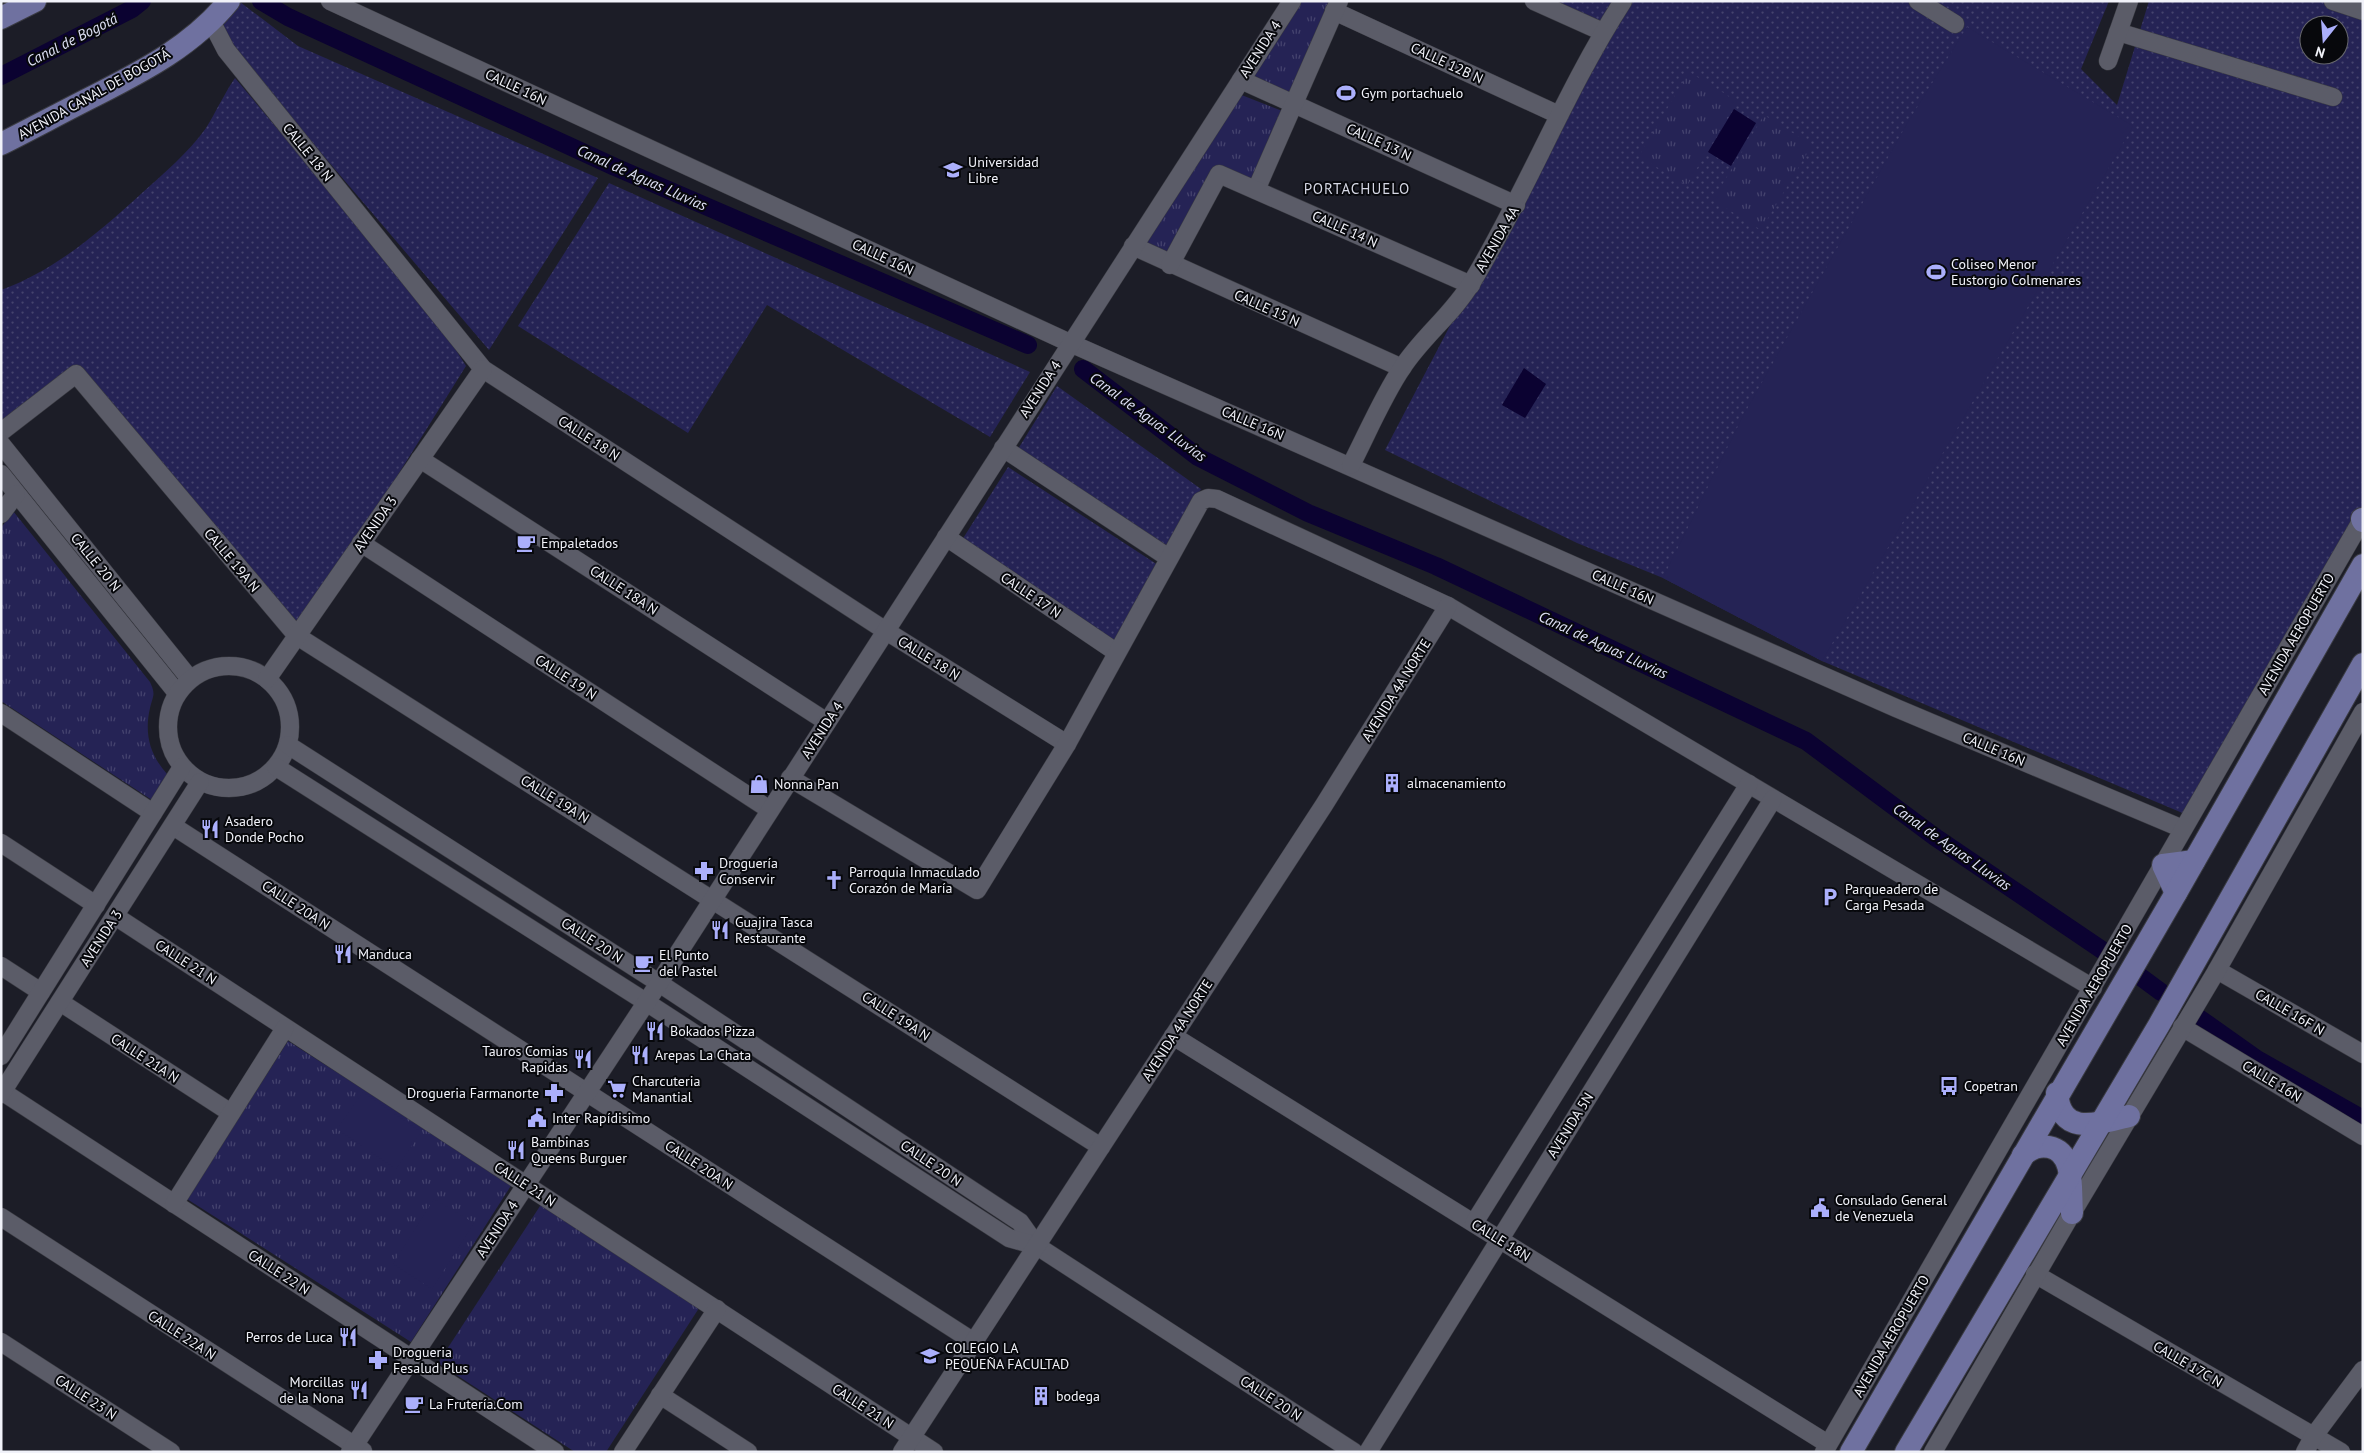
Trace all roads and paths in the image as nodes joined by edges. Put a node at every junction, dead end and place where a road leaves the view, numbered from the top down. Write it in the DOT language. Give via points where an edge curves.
graph roads {
  1 [pos="35,1"];
  2 [pos="330,1"];
  3 [pos="1292,1"];
  4 [pos="1534,1"];
  5 [pos="1623,1"];
  6 [pos="1918,1"];
  7 [pos="2129,1"];
  8 [pos="2332,1"];
  9 [pos="1336,6"];
  10 [pos="221,10"];
  11 [pos="2363,11"];
  12 [pos="1,18"];
  13 [pos="1955,24"];
  14 [pos="1603,32"];
  15 [pos="2118,32"];
  16 [pos="2108,61"];
  17 [pos="1241,80"];
  18 [pos="2333,97"];
  19 [pos="1294,104"];
  20 [pos="1559,115"];
  21 [pos="1,144"];
  22 [pos="1256,190"];
  23 [pos="1516,205"];
  24 [pos="1133,246"];
  25 [pos="1170,264"];
  26 [pos="1471,285"];
  27 [pos="1070,343"];
  28 [pos="1402,368"];
  29 [pos="483,369"];
  30 [pos="1,432"];
  31 [pos="1,444"];
  32 [pos="1003,448"];
  33 [pos="420,459"];
  34 [pos="1351,465"];
  35 [pos="1,474"];
  36 [pos="16,494"];
  37 [pos="1,514"];
  38 [pos="2363,520"];
  39 [pos="946,537"];
  40 [pos="361,543"];
  41 [pos="1169,558"];
  42 [pos="2363,565"];
  43 [pos="1448,606"];
  44 [pos="886,631"];
  45 [pos="297,636"];
  46 [pos="1116,652"];
  47 [pos="2363,664"];
  48 [pos="267,678"];
  49 [pos="190,679"];
  50 [pos="177,693"];
  51 [pos="1,713"];
  52 [pos="2362,715"];
  53 [pos="827,722"];
  54 [pos="1067,744"];
  55 [pos="288,745"];
  56 [pos="182,767"];
  57 [pos="276,767"];
  58 [pos="790,778"];
  59 [pos="200,782"];
  60 [pos="1749,784"];
  61 [pos="1773,799"];
  62 [pos="770,810"];
  63 [pos="153,813"];
  64 [pos="172,826"];
  65 [pos="2183,829"];
  66 [pos="1,843"];
  67 [pos="2194,860"];
  68 [pos="2163,866"];
  69 [pos="2176,893"];
  70 [pos="712,899"];
  71 [pos="96,905"];
  72 [pos="115,916"];
  73 [pos="1,966"];
  74 [pos="2217,970"];
  75 [pos="659,983"];
  76 [pos="2093,988"];
  77 [pos="41,992"];
  78 [pos="60,1002"];
  79 [pos="646,1002"];
  80 [pos="2182,1027"];
  81 [pos="285,1028"];
  82 [pos="1173,1036"];
  83 [pos="2363,1054"];
  84 [pos="1,1056"];
  85 [pos="587,1092"];
  86 [pos="2,1093"];
  87 [pos="2057,1093"];
  88 [pos="231,1113"];
  89 [pos="2129,1116"];
  90 [pos="2099,1123"];
  91 [pos="2363,1136"];
  92 [pos="1101,1147"];
  93 [pos="2023,1155"];
  94 [pos="2069,1174"];
  95 [pos="526,1185"];
  96 [pos="174,1204"];
  97 [pos="2072,1213"];
  98 [pos="1,1217"];
  99 [pos="1474,1223"];
  100 [pos="1499,1239"];
  101 [pos="1037,1246"];
  102 [pos="2035,1274"];
  103 [pos="717,1310"];
  104 [pos="1,1342"];
  105 [pos="974,1342"];
  106 [pos="412,1358"];
  107 [pos="2363,1370"];
  108 [pos="660,1395"];
  109 [pos="907,1444"];
  110 [pos="2309,1444"];
  111 [pos="1826,1448"];
  112 [pos="356,1450"];
  113 [pos="171,1452"];
  114 [pos="554,1452"];
  115 [pos="623,1452"];
  116 [pos="748,1452"];
  117 [pos="934,1452"];
  118 [pos="1354,1452"];
  119 [pos="1368,1452"];
  120 [pos="1850,1452"];
  121 [pos="1906,1452"];
  122 [pos="1933,1452"];
  123 [pos="2341,1452"];
  1 -- 12 [label="main road"];
  2 -- 27 [label="street, CALLE 16N"];
  3 -- 17 [label="street, AVENIDA 4"];
  4 -- 14 [label="street"];
  5 -- 14 [label="street, AVENIDA 4A"];
  6 -- 13 [label="street"];
  7 -- 15 [label="street"];
  8 -- 11 [label="street"];
  9 -- 19 [label="street"];
  9 -- 20 [label="street, CALLE 12B N"];
  10 -- 21 [label="main road, AVENIDA CANAL DE BOGOTÁ" via="186,43 137,74"];
  10 -- 29 [label="street, CALLE 18 N" via="226,50"];
  14 -- 20 [label="street, AVENIDA 4A"];
  15 -- 16 [label="street"];
  15 -- 18 [label="street"];
  17 -- 19 [label="street, CALLE 13 N"];
  17 -- 24 [label="street, AVENIDA 4"];
  19 -- 22 [label="street"];
  19 -- 23 [label="street, CALLE 13 N"];
  20 -- 23 [label="street, AVENIDA 4A"];
  22 -- 25 [label="street, CALLE 14 N" via="1219,174"];
  22 -- 26 [label="street, CALLE 14 N"];
  23 -- 26 [label="street, AVENIDA 4A"];
  24 -- 25 [label="street, CALLE 15 N"];
  24 -- 27 [label="street, AVENIDA 4"];
  25 -- 28 [label="street, CALLE 15 N"];
  26 -- 28 [label="street, AVENIDA 4A"];
  27 -- 32 [label="street, AVENIDA 4"];
  27 -- 34 [label="street, CALLE 16N"];
  28 -- 34 [label="street, AVENIDA 4A"];
  29 -- 33 [label="street, AVENIDA 3"];
  29 -- 44 [label="street, CALLE 18 N"];
  30 -- 45 [label="street, CALLE 19A N" via="76,374"];
  31 -- 49 [label="street, CALLE 20 N"];
  32 -- 39 [label="street, AVENIDA 4"];
  32 -- 41 [label="street"];
  33 -- 40 [label="street, AVENIDA 3"];
  33 -- 53 [label="street, CALLE 18A N"];
  34 -- 65 [label="street, CALLE 16N" via="1896,708"];
  35 -- 36 [label="street, CALLE 20 N"];
  36 -- 37 [label="street"];
  36 -- 50 [label="street, CALLE 20 N"];
  38 -- 65 [label="street, AVENIDA AEROPUERTO"];
  39 -- 44 [label="street, AVENIDA 4"];
  39 -- 46 [label="street, CALLE 17 N"];
  40 -- 45 [label="street, AVENIDA 3"];
  40 -- 62 [label="street, CALLE 19 N"];
  41 -- 43 [label="street" via="1200,501 1217,499"];
  41 -- 46 [label="street"];
  42 -- 67 [label="main road, AVENIDA AEROPUERTO"];
  43 -- 60 [label="street"];
  43 -- 82 [label="street, AVENIDA 4A NORTE" via="1319,814"];
  44 -- 53 [label="street, AVENIDA 4"];
  44 -- 54 [label="street, CALLE 18 N"];
  45 -- 48 [label="street, AVENIDA 3"];
  45 -- 70 [label="street, CALLE 19A N"];
  46 -- 54 [label="street"];
  47 -- 90 [label="main road" via="2159,1025"];
  48 -- 49 [label="street" via="249,669 228,666 208,669"];
  48 -- 55 [label="street" via="280,692 288,709 291,727"];
  49 -- 50 [label="street"];
  50 -- 56 [label="street" via="169,711 167,731 171,750"];
  51 -- 63 [label="street"];
  52 -- 74 [label="street"];
  53 -- 58 [label="street, AVENIDA 4"];
  54 -- 58 [label="street" via="977,890"];
  55 -- 57 [label="street"];
  55 -- 75 [label="street, CALLE 20 N"];
  56 -- 59 [label="street"];
  56 -- 63 [label="street, AVENIDA 3"];
  57 -- 59 [label="street" via="260,781 241,788 220,789"];
  57 -- 79 [label="street, CALLE 20 N"];
  58 -- 62 [label="street, AVENIDA 4"];
  59 -- 64 [label="street, AVENIDA 3"];
  60 -- 61 [label="street"];
  60 -- 99 [label="street"];
  61 -- 76 [label="street"];
  61 -- 100 [label="street, AVENIDA 5N"];
  62 -- 70 [label="street, AVENIDA 4"];
  63 -- 71 [label="street, AVENIDA 3"];
  64 -- 72 [label="street, AVENIDA 3"];
  64 -- 85 [label="street, CALLE 20A N"];
  65 -- 68 [label="street, AVENIDA AEROPUERTO"];
  66 -- 71 [label="street"];
  67 -- 68 [label="main road"];
  67 -- 69 [label="main road, AVENIDA AEROPUERTO"];
  68 -- 69 [label="main road"];
  68 -- 76 [label="street, AVENIDA AEROPUERTO"];
  69 -- 87 [label="main road, AVENIDA AEROPUERTO"];
  70 -- 75 [label="street, AVENIDA 4"];
  70 -- 92 [label="street, CALLE 19A N"];
  71 -- 77 [label="street, AVENIDA 3"];
  72 -- 78 [label="street, AVENIDA 3"];
  72 -- 81 [label="street, CALLE 21 N"];
  73 -- 77 [label="street"];
  74 -- 80 [label="street"];
  74 -- 83 [label="street, CALLE 16F N"];
  75 -- 79 [label="street, AVENIDA 4"];
  75 -- 101 [label="street, CALLE 20 N" via="1020,1222"];
  76 -- 111 [label="street, AVENIDA AEROPUERTO"];
  77 -- 84 [label="street, AVENIDA 3"];
  78 -- 86 [label="street, AVENIDA 3"];
  78 -- 88 [label="street, CALLE 21A N"];
  79 -- 85 [label="street, AVENIDA 4"];
  79 -- 101 [label="street, CALLE 20 N" via="1009,1238"];
  80 -- 89 [label="street"];
  80 -- 91 [label="street, CALLE 16N"];
  81 -- 88 [label="street"];
  81 -- 95 [label="street, CALLE 21 N"];
  82 -- 92 [label="street, AVENIDA 4A NORTE"];
  82 -- 99 [label="street, CALLE 18N"];
  85 -- 95 [label="street, AVENIDA 4"];
  85 -- 105 [label="street, CALLE 20A N"];
  86 -- 96 [label="street, CALLE 22 N"];
  87 -- 90 [label="main road" via="2060,1108 2070,1121 2080,1125"];
  87 -- 93 [label="main road, AVENIDA AEROPUERTO"];
  88 -- 96 [label="street"];
  89 -- 90 [label="main road"];
  89 -- 97 [label="street"];
  90 -- 94 [label="main road"];
  92 -- 101 [label="street, AVENIDA 4A NORTE"];
  93 -- 94 [label="main road" via="2032,1148 2053,1148 2062,1154"];
  93 -- 120 [label="main road, AVENIDA AEROPUERTO"];
  94 -- 97 [label="main road"];
  94 -- 121 [label="main road"];
  95 -- 103 [label="street, CALLE 21 N"];
  95 -- 106 [label="street, AVENIDA 4"];
  96 -- 106 [label="street, CALLE 22 N"];
  97 -- 102 [label="street"];
  98 -- 112 [label="street, CALLE 22A N"];
  99 -- 100 [label="street, CALLE 18N"];
  100 -- 111 [label="street, CALLE 18N"];
  100 -- 119 [label="street, AVENIDA 5N"];
  101 -- 105 [label="street, AVENIDA 4A NORTE"];
  101 -- 118 [label="street, CALLE 20 N"];
  102 -- 110 [label="street, CALLE 17C N"];
  102 -- 122 [label="street"];
  103 -- 108 [label="street"];
  103 -- 109 [label="street, CALLE 21 N"];
  104 -- 113 [label="street, CALLE 23 N"];
  105 -- 109 [label="street, AVENIDA 4A NORTE"];
  106 -- 112 [label="street, AVENIDA 4"];
  106 -- 114 [label="street, CALLE 22 N"];
  107 -- 110 [label="street"];
  108 -- 115 [label="street"];
  108 -- 116 [label="street"];
  109 -- 117 [label="street, CALLE 21 N"];
  110 -- 123 [label="street, CALLE 17C N"];
}
